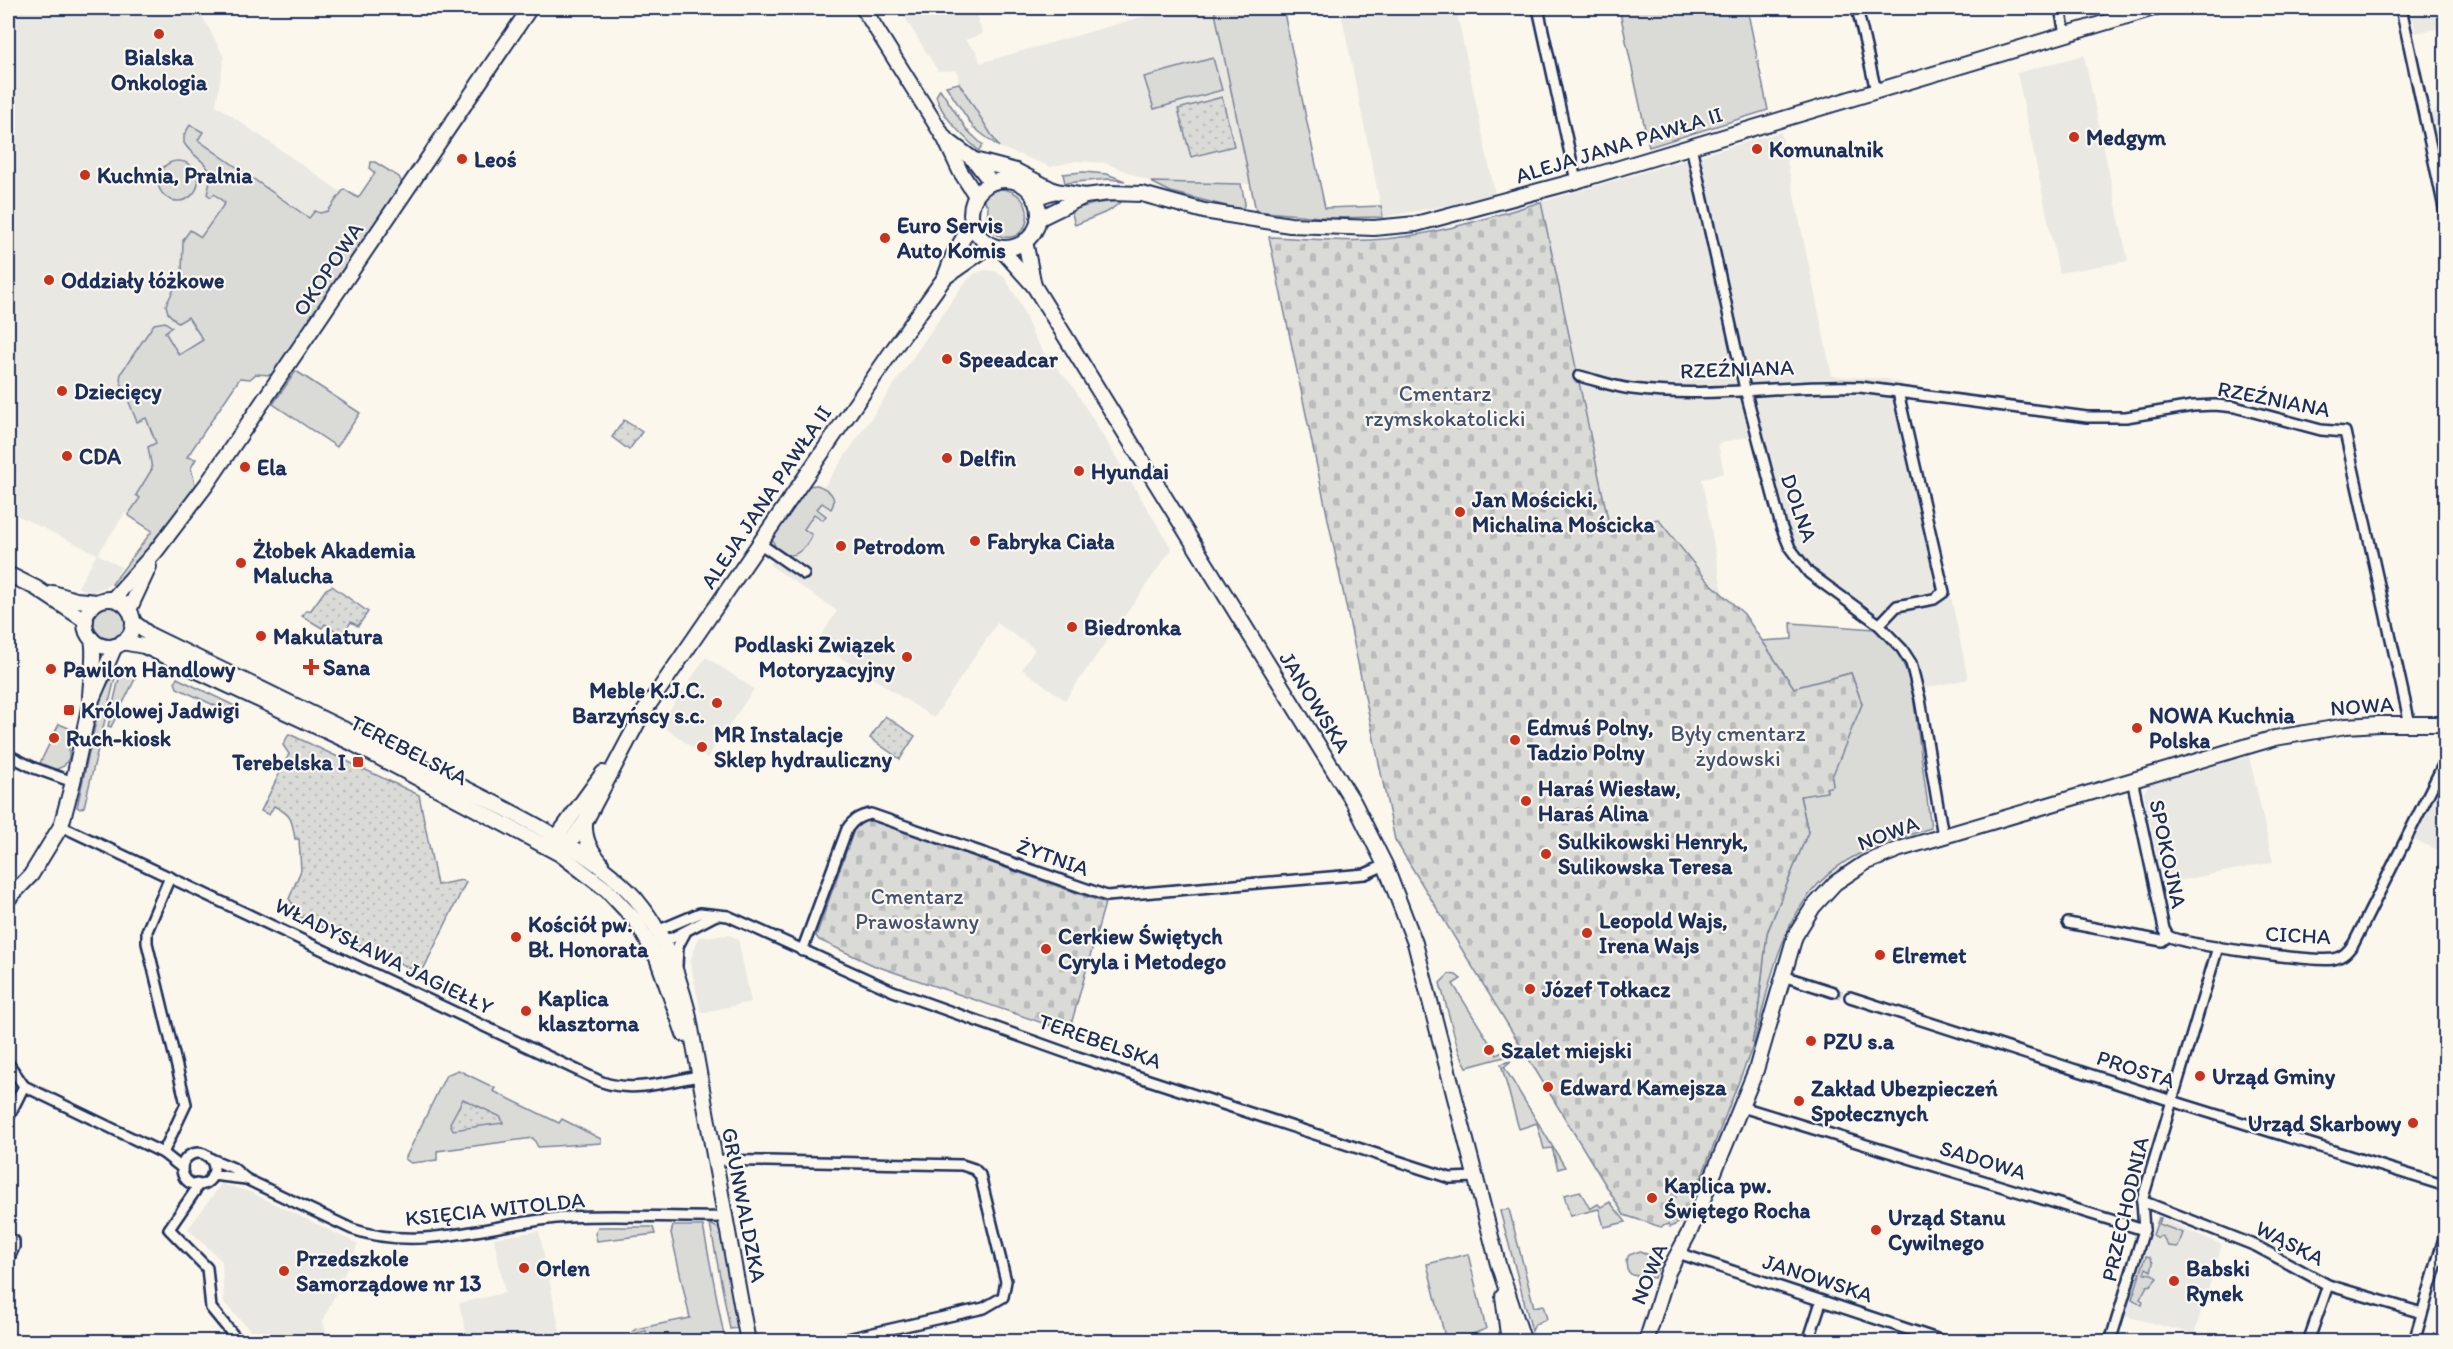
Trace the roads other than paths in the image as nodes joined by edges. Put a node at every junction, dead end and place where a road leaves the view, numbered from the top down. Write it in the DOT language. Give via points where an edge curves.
graph roads {
  1 [pos="530,8"];
  2 [pos="863,8"];
  3 [pos="1538,8"];
  4 [pos="1857,8"];
  5 [pos="2060,8"];
  6 [pos="2154,8"];
  7 [pos="2401,8"];
  8 [pos="2065,34"];
  9 [pos="1876,91"];
  10 [pos="945,139"];
  11 [pos="1691,146"];
  12 [pos="974,160"];
  13 [pos="1576,181"];
  14 [pos="992,182"];
  15 [pos="1055,191"];
  16 [pos="976,196"];
  17 [pos="1085,196"];
  18 [pos="1034,198"];
  19 [pos="2445,217"];
  20 [pos="1038,219"];
  21 [pos="972,223"];
  22 [pos="1025,241"];
  23 [pos="996,247"];
  24 [pos="945,277"];
  25 [pos="1034,286"];
  26 [pos="1579,376"];
  27 [pos="1745,389"];
  28 [pos="1898,392"];
  29 [pos="759,543"];
  30 [pos="156,551"];
  31 [pos="8,574"];
  32 [pos="804,574"];
  33 [pos="36,588"];
  34 [pos="113,599"];
  35 [pos="97,602"];
  36 [pos="131,616"];
  37 [pos="86,621"];
  38 [pos="1879,625"];
  39 [pos="92,639"];
  40 [pos="119,644"];
  41 [pos="90,704"];
  42 [pos="2410,724"];
  43 [pos="2445,724"];
  44 [pos="627,743"];
  45 [pos="8,754"];
  46 [pos="2445,759"];
  47 [pos="2132,779"];
  48 [pos="73,782"];
  49 [pos="585,822"];
  50 [pos="61,826"];
  51 [pos="1943,836"];
  52 [pos="558,846"];
  53 [pos="1385,865"];
  54 [pos="612,876"];
  55 [pos="170,877"];
  56 [pos="8,899"];
  57 [pos="718,913"];
  58 [pos="2068,923"];
  59 [pos="685,933"];
  60 [pos="656,936"];
  61 [pos="2168,936"];
  62 [pos="2218,947"];
  63 [pos="802,951"];
  64 [pos="677,971"];
  65 [pos="1783,976"];
  66 [pos="1833,992"];
  67 [pos="1851,997"];
  68 [pos="8,1063"];
  69 [pos="698,1076"];
  70 [pos="24,1086"];
  71 [pos="2172,1101"];
  72 [pos="1742,1107"];
  73 [pos="8,1118"];
  74 [pos="164,1153"];
  75 [pos="188,1156"];
  76 [pos="211,1159"];
  77 [pos="715,1160"];
  78 [pos="182,1168"];
  79 [pos="212,1175"];
  80 [pos="1477,1177"];
  81 [pos="246,1179"];
  82 [pos="197,1184"];
  83 [pos="2445,1186"];
  84 [pos="2142,1201"];
  85 [pos="725,1217"];
  86 [pos="2144,1230"];
  87 [pos="2445,1231"];
  88 [pos="8,1238"];
  89 [pos="1678,1253"];
  90 [pos="8,1260"];
  91 [pos="1498,1264"];
  92 [pos="2328,1285"];
  93 [pos="1821,1302"];
  94 [pos="2422,1313"];
  95 [pos="239,1341"];
  96 [pos="748,1341"];
  97 [pos="834,1341"];
  98 [pos="1509,1341"];
  99 [pos="1524,1341"];
  100 [pos="1646,1341"];
  101 [pos="1808,1341"];
  102 [pos="1946,1341"];
  103 [pos="2110,1341"];
  104 [pos="2308,1341"];
  105 [pos="2414,1341"];
  1 -- 30 [label="street, OKOPOWA" via="207,484"];
  2 -- 10 [label="street"];
  3 -- 13 [label="street"];
  4 -- 9 [label="street"];
  5 -- 8 [label="street"];
  6 -- 8 [label="street, ALEJA JANA PAWŁA II"];
  7 -- 19 [label="street"];
  8 -- 9 [label="street, ALEJA JANA PAWŁA II"];
  9 -- 11 [label="street, ALEJA JANA PAWŁA II"];
  10 -- 12 [label="street"];
  10 -- 16 [label="street"];
  11 -- 13 [label="street, ALEJA JANA PAWŁA II"];
  11 -- 27 [label="street, DOLNA"];
  12 -- 14 [label="street"];
  12 -- 15 [label="street" via="1016,171"];
  13 -- 17 [label="street, ALEJA JANA PAWŁA II" via="1437,219 1374,228 1290,225 1204,211 1142,194"];
  14 -- 16 [label="street"];
  14 -- 18 [label="street" via="1016,182"];
  15 -- 17 [label="street, ALEJA JANA PAWŁA II"];
  15 -- 18 [label="street, ALEJA JANA PAWŁA II"];
  16 -- 21 [label="street" via="970,214"];
  17 -- 20 [label="street, ALEJA JANA PAWŁA II"];
  18 -- 20 [label="street"];
  20 -- 22 [label="street"];
  21 -- 23 [label="street" via="979,236"];
  21 -- 24 [label="street, ALEJA JANA PAWŁA II"];
  22 -- 23 [label="street" via="1013,247"];
  22 -- 25 [label="street, JANOWSKA"];
  23 -- 24 [label="street, ALEJA JANA PAWŁA II"];
  23 -- 25 [label="street, JANOWSKA"];
  24 -- 29 [label="street, ALEJA JANA PAWŁA II"];
  25 -- 53 [label="street, JANOWSKA" via="1353,803"];
  26 -- 27 [label="street, RZEŹNIANA" via="1631,389"];
  27 -- 28 [label="street, RZEŹNIANA" via="1824,386"];
  27 -- 38 [label="street, DOLNA" via="1772,497 1790,548 1809,573"];
  28 -- 38 [label="street" via="1944,592 1934,599 1897,606"];
  28 -- 42 [label="street, RZEŹNIANA" via="2104,418 2215,405 2345,432"];
  29 -- 32 [label="street"];
  29 -- 44 [label="street, ALEJA JANA PAWŁA II" via="641,716"];
  30 -- 34 [label="street, OKOPOWA"];
  30 -- 36 [label="street, OKOPOWA"];
  31 -- 33 [label="street"];
  33 -- 35 [label="street"];
  33 -- 37 [label="street"];
  34 -- 35 [label="street"];
  34 -- 36 [label="street" via="125,605"];
  35 -- 37 [label="street"];
  36 -- 40 [label="street" via="130,634"];
  36 -- 52 [label="street, TEREBELSKA" via="150,635 442,777"];
  37 -- 39 [label="street"];
  38 -- 51 [label="street, DOLNA" via="1902,649 1915,677"];
  39 -- 40 [label="street" via="103,646"];
  39 -- 41 [label="street"];
  40 -- 41 [label="street"];
  40 -- 52 [label="street, TEREBELSKA" via="144,646 352,742"];
  41 -- 48 [label="street"];
  42 -- 43 [label="street, NOWA"];
  42 -- 47 [label="street, NOWA" via="2346,726 2275,738"];
  44 -- 49 [label="street, ALEJA JANA PAWŁA II"];
  44 -- 52 [label="street, ALEJA JANA PAWŁA II"];
  45 -- 48 [label="street"];
  46 -- 62 [label="street, CICHA" via="2345,955 2314,959"];
  47 -- 51 [label="street, NOWA"];
  47 -- 61 [label="street, SPOKOJNA"];
  48 -- 50 [label="street"];
  49 -- 52 [label="street, ALEJA JANA PAWŁA II"];
  49 -- 54 [label="street, TEREBELSKA" via="584,837 590,850"];
  50 -- 55 [label="street, WŁADYSŁAWA JAGIEŁŁY"];
  50 -- 56 [label="street" via="31,875"];
  51 -- 65 [label="street, NOWA" via="1864,863 1835,883 1804,921"];
  52 -- 54 [label="street, TEREBELSKA"];
  52 -- 60 [label="street, TEREBELSKA"];
  53 -- 63 [label="street, ŻYTNIA" via="1365,874 1107,896 871,814 855,819 847,829"];
  53 -- 80 [label="street, JANOWSKA" via="1415,943"];
  54 -- 60 [label="street, TEREBELSKA" via="634,897"];
  55 -- 69 [label="street, WŁADYSŁAWA JAGIEŁŁY" via="602,1082 635,1088"];
  55 -- 74 [label="street" via="147,932 186,1104"];
  57 -- 59 [label="street"];
  57 -- 60 [label="street" via="700,913"];
  57 -- 63 [label="street, TEREBELSKA"];
  58 -- 61 [label="street, CICHA" via="2162,941"];
  59 -- 60 [label="street"];
  59 -- 64 [label="street, TEREBELSKA" via="678,946"];
  60 -- 64 [label="street, TEREBELSKA"];
  60 -- 69 [label="street, TEREBELSKA"];
  61 -- 62 [label="street, CICHA"];
  62 -- 71 [label="street, PRZECHODNIA"];
  63 -- 80 [label="street, TEREBELSKA" via="893,991 1078,1057 1450,1178"];
  64 -- 69 [label="street, TEREBELSKA"];
  65 -- 66 [label="street"];
  65 -- 72 [label="street, NOWA"];
  67 -- 71 [label="street, PROSTA"];
  68 -- 70 [label="street"];
  69 -- 77 [label="street, GRUNWALDZKA"];
  70 -- 73 [label="street"];
  70 -- 74 [label="street"];
  71 -- 83 [label="street, PROSTA"];
  71 -- 84 [label="street, PRZECHODNIA"];
  72 -- 86 [label="street, SADOWA"];
  72 -- 89 [label="street, NOWA"];
  74 -- 75 [label="street"];
  74 -- 78 [label="street"];
  75 -- 76 [label="street" via="198,1153"];
  75 -- 78 [label="street"];
  76 -- 79 [label="street"];
  76 -- 81 [label="street, KSIĘCIA WITOLDA" via="233,1168"];
  77 -- 85 [label="street, GRUNWALDZKA"];
  77 -- 97 [label="street" via="962,1165 980,1175 1006,1281 1003,1297 984,1308"];
  78 -- 82 [label="street" via="186,1179"];
  79 -- 81 [label="street, KSIĘCIA WITOLDA"];
  79 -- 82 [label="street"];
  80 -- 91 [label="street, JANOWSKA"];
  81 -- 85 [label="street, KSIĘCIA WITOLDA" via="352,1229 398,1239 433,1238 568,1217"];
  82 -- 95 [label="street" via="169,1229 207,1268 211,1308"];
  84 -- 86 [label="street, PRZECHODNIA"];
  84 -- 92 [label="street, WĄSKA" via="2256,1246"];
  85 -- 96 [label="street, GRUNWALDZKA"];
  86 -- 103 [label="street, PRZECHODNIA"];
  87 -- 94 [label="street"];
  88 -- 90 [label="street" via="14,1240 14,1247"];
  89 -- 93 [label="street, JANOWSKA"];
  89 -- 100 [label="street, NOWA"];
  91 -- 98 [label="street"];
  91 -- 99 [label="street"];
  92 -- 94 [label="street, WĄSKA"];
  92 -- 104 [label="street"];
  93 -- 101 [label="street"];
  93 -- 102 [label="street, JANOWSKA"];
  94 -- 105 [label="street"];
}
